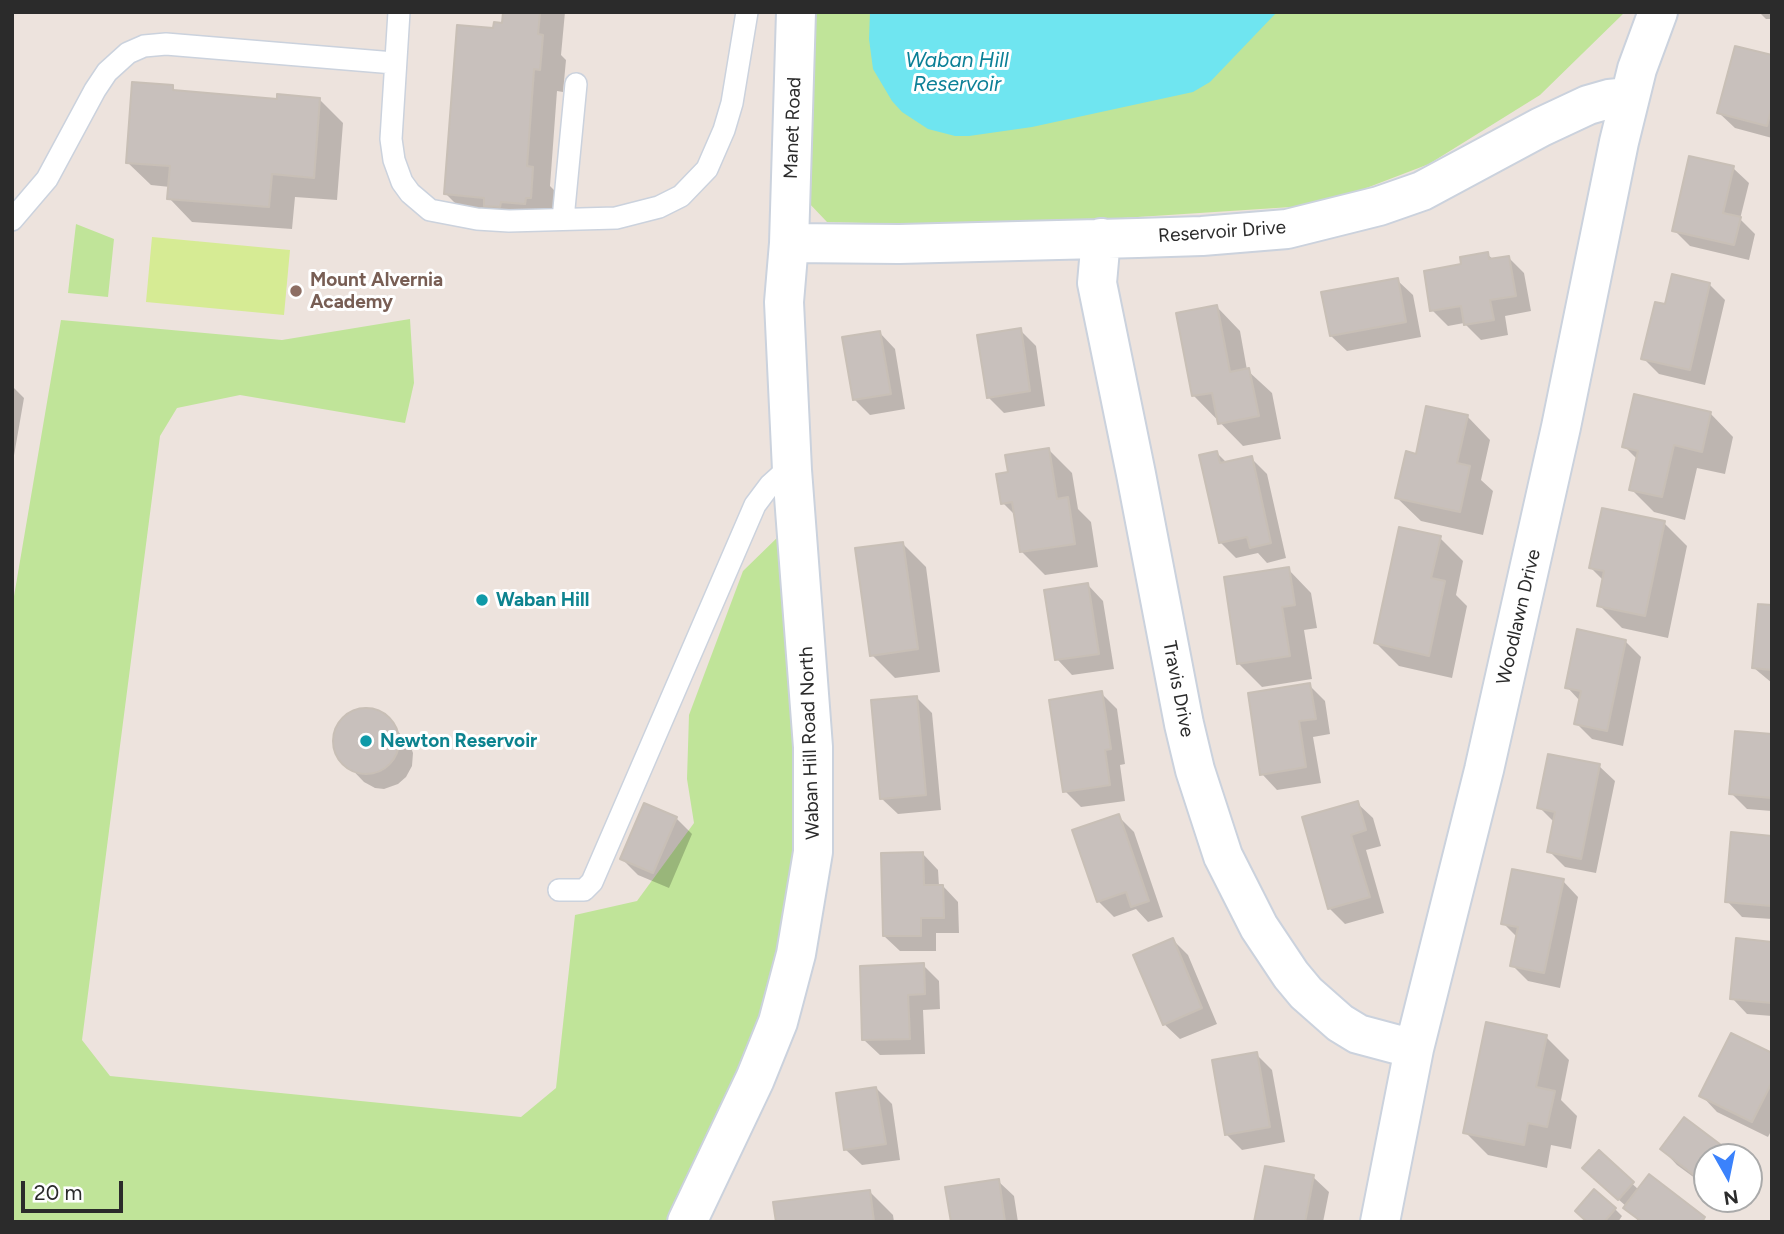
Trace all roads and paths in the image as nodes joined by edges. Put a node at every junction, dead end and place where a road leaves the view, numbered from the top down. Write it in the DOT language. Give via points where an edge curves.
graph roads {
  1 [pos="399,12"];
  2 [pos="747,12"];
  3 [pos="796,12"];
  4 [pos="1658,12"];
  5 [pos="394,63"];
  6 [pos="576,84"];
  7 [pos="1629,97"];
  8 [pos="563,219"];
  9 [pos="12,220"];
  10 [pos="1101,238"];
  11 [pos="789,243"];
  12 [pos="792,470"];
  13 [pos="559,890"];
  14 [pos="1414,1049"];
  15 [pos="687,1222"];
  16 [pos="1380,1222"];
  1 -- 5 [label="lane"];
  2 -- 8 [label="lane" via="732,103 707,169 681,195 660,207 616,218"];
  3 -- 11 [label="street, Manet Road"];
  4 -- 7 [label="street, Woodlawn Drive"];
  5 -- 8 [label="lane" via="392,153 402,182 421,203 430,210 477,219"];
  5 -- 9 [label="lane" via="166,44 137,49 107,72 47,179"];
  6 -- 8 [label="lane"];
  7 -- 10 [label="street, Reservoir Drive" via="1588,105 1422,191 1336,218 1243,233"];
  7 -- 14 [label="street, Woodlawn Drive" via="1484,770"];
  10 -- 11 [label="street, Reservoir Drive"];
  10 -- 14 [label="street, Travis Drive" via="1097,283 1184,724 1223,856 1259,927 1306,993 1358,1034"];
  11 -- 12 [label="street, Waban Hill Road North" via="783,302"];
  12 -- 13 [label="lane" via="770,485 755,505 592,882 584,890"];
  12 -- 15 [label="street, Waban Hill Road North" via="813,747 814,852 796,954 778,1022"];
  14 -- 16 [label="street, Woodlawn Drive"];
}
